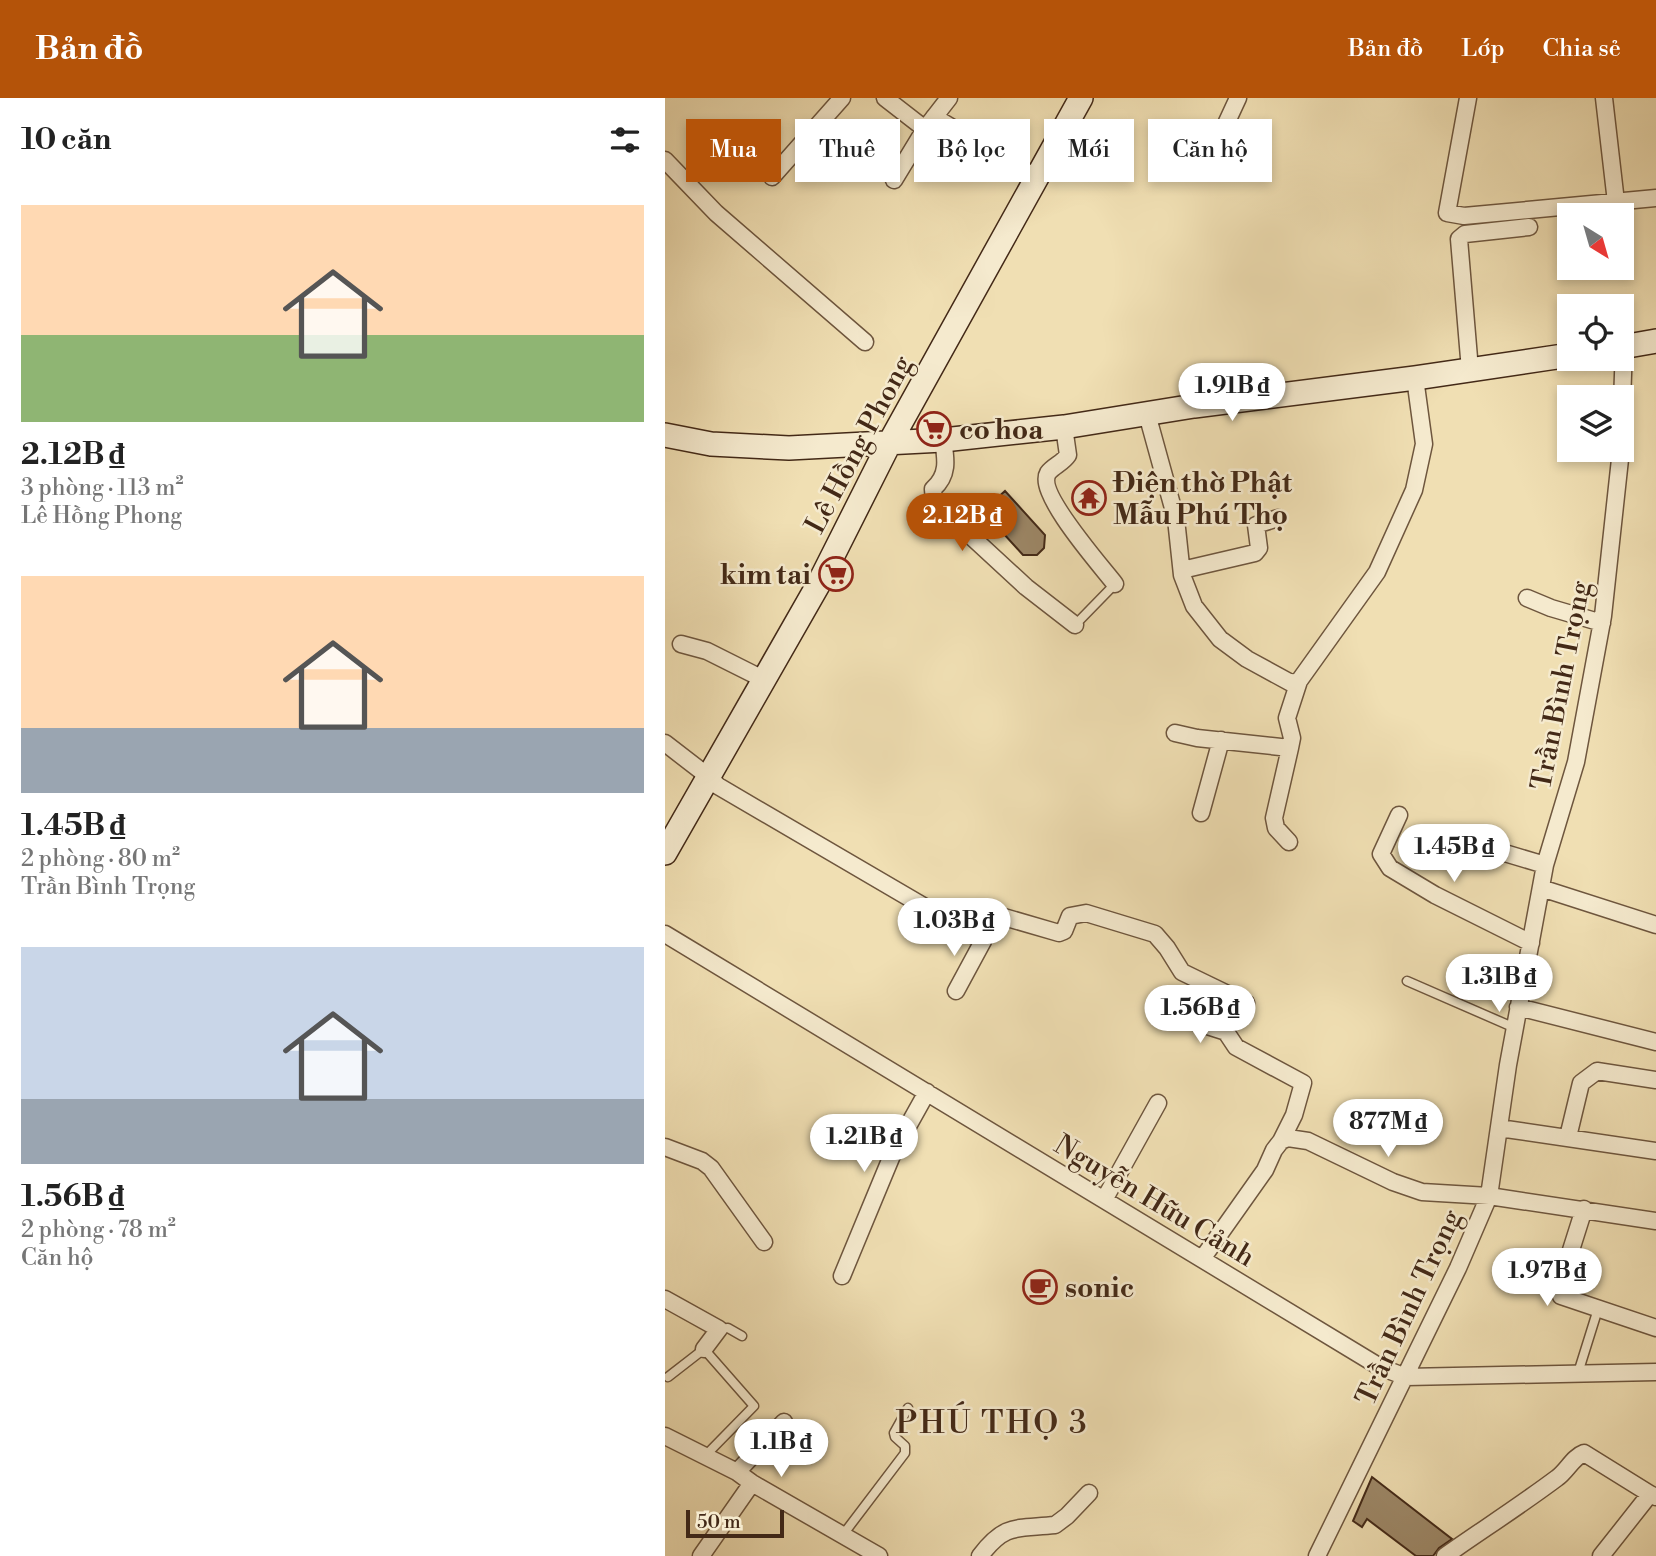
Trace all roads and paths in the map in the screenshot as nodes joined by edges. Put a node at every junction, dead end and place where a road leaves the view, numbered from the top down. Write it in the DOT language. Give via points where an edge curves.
graph roads {
  1 [pos="842,98"];
  2 [pos="885,98"];
  3 [pos="950,98"];
  4 [pos="1081,98"];
  5 [pos="1238,98"];
  6 [pos="1468,98"];
  7 [pos="1604,98"];
  8 [pos="922,119"];
  9 [pos="932,119"];
  10 [pos="1228,119"];
  11 [pos="914,147"];
  12 [pos="781,167"];
  13 [pos="667,168"];
  14 [pos="900,170"];
  15 [pos="1030,174"];
  16 [pos="1037,178"];
  17 [pos="1656,198"];
  18 [pos="1616,202"];
  19 [pos="1529,228"];
  20 [pos="1656,341"];
  21 [pos="865,342"];
  22 [pos="1634,345"];
  23 [pos="1557,357"];
  24 [pos="1470,370"];
  25 [pos="1415,378"];
  26 [pos="1147,414"];
  27 [pos="1064,427"];
  28 [pos="665,435"];
  29 [pos="943,440"];
  30 [pos="890,442"];
  31 [pos="1620,462"];
  32 [pos="1278,519"];
  33 [pos="1182,570"];
  34 [pos="1115,584"];
  35 [pos="1527,598"];
  36 [pos="1602,623"];
  37 [pos="1075,625"];
  38 [pos="681,643"];
  39 [pos="765,680"];
  40 [pos="1299,681"];
  41 [pos="1175,733"];
  42 [pos="1221,740"];
  43 [pos="665,743"];
  44 [pos="1290,748"];
  45 [pos="709,777"];
  46 [pos="1201,813"];
  47 [pos="1399,815"];
  48 [pos="1289,842"];
  49 [pos="1488,848"];
  50 [pos="665,853"];
  51 [pos="1545,864"];
  52 [pos="1541,888"];
  53 [pos="1656,925"];
  54 [pos="665,934"];
  55 [pos="983,941"];
  56 [pos="1531,943"];
  57 [pos="1408,981"];
  58 [pos="956,991"];
  59 [pos="1246,1003"];
  60 [pos="1518,1007"];
  61 [pos="1160,1011"];
  62 [pos="1515,1028"];
  63 [pos="1656,1042"];
  64 [pos="1656,1080"];
  65 [pos="927,1092"];
  66 [pos="1158,1103"];
  67 [pos="1499,1128"];
  68 [pos="1568,1137"];
  69 [pos="1281,1141"];
  70 [pos="665,1147"];
  71 [pos="1656,1151"];
  72 [pos="1489,1196"];
  73 [pos="1104,1200"];
  74 [pos="1584,1209"];
  75 [pos="1656,1221"];
  76 [pos="764,1242"];
  77 [pos="1202,1259"];
  78 [pos="842,1276"];
  79 [pos="665,1299"];
  80 [pos="1598,1309"];
  81 [pos="733,1318"];
  82 [pos="722,1328"];
  83 [pos="1656,1328"];
  84 [pos="742,1336"];
  85 [pos="704,1349"];
  86 [pos="1656,1372"];
  87 [pos="1577,1374"];
  88 [pos="669,1377"];
  89 [pos="1406,1377"];
  90 [pos="908,1408"];
  91 [pos="784,1422"];
  92 [pos="665,1436"];
  93 [pos="705,1456"];
  94 [pos="737,1472"];
  95 [pos="752,1483"];
  96 [pos="1089,1493"];
  97 [pos="1653,1495"];
  98 [pos="842,1536"];
  99 [pos="701,1556"];
  100 [pos="879,1556"];
  101 [pos="980,1556"];
  102 [pos="1317,1556"];
  103 [pos="1445,1556"];
  104 [pos="1601,1556"];
  1 -- 12 [label="street"];
  2 -- 8 [label="street"];
  3 -- 9 [label="street"];
  4 -- 16 [label="main road, Lê Hồng Phong"];
  5 -- 10 [label="street"];
  6 -- 18 [label="street" via="1447,213 1464,216"];
  7 -- 18 [label="street"];
  11 -- 14 [label="street"];
  13 -- 21 [label="street"];
  15 -- 16 [label="street"];
  16 -- 30 [label="main road, Lê Hồng Phong"];
  17 -- 18 [label="street"];
  19 -- 24 [label="street" via="1465,234 1459,239"];
  20 -- 22 [label="main road"];
  23 -- 24 [label="main road"];
  24 -- 25 [label="main road"];
  25 -- 26 [label="main road"];
  25 -- 40 [label="street" via="1424,444 1414,490 1377,572"];
  26 -- 27 [label="main road"];
  26 -- 33 [label="street" via="1176,519"];
  27 -- 29 [label="main road"];
  27 -- 34 [label="street" via="1068,454 1048,473 1046,482 1077,538"];
  28 -- 30 [label="main road" via="711,444 789,448"];
  29 -- 30 [label="main road"];
  29 -- 37 [label="street" via="947,467 931,494 934,502 1026,587"];
  30 -- 39 [label="main road, Lê Hồng Phong"];
  31 -- 36 [label="street, Trần Bình Trọng"];
  32 -- 33 [label="street" via="1256,525 1259,548 1255,553"];
  33 -- 40 [label="street" via="1194,606 1220,639 1276,676 1291,683"];
  34 -- 37 [label="lane"];
  35 -- 36 [label="street"];
  36 -- 51 [label="street, Trần Bình Trọng" via="1577,762"];
  38 -- 39 [label="street"];
  39 -- 45 [label="main road, Lê Hồng Phong"];
  40 -- 44 [label="street" via="1287,718"];
  41 -- 42 [label="street"];
  42 -- 44 [label="street"];
  42 -- 46 [label="street"];
  43 -- 45 [label="street"];
  44 -- 48 [label="street" via="1274,818 1276,828"];
  45 -- 50 [label="main road, Lê Hồng Phong"];
  45 -- 55 [label="street" via="769,817"];
  47 -- 56 [label="street" via="1381,854 1385,864"];
  49 -- 51 [label="street"];
  51 -- 52 [label="street, Trần Bình Trọng"];
  52 -- 53 [label="street"];
  52 -- 56 [label="street, Trần Bình Trọng"];
  54 -- 65 [label="street, Nguyễn Hữu Cảnh"];
  55 -- 58 [label="street"];
  55 -- 59 [label="street" via="997,915 1059,933 1070,916 1086,913 1155,934 1182,972"];
  56 -- 60 [label="street, Trần Bình Trọng"];
  57 -- 62 [label="lane"];
  60 -- 62 [label="street, Trần Bình Trọng"];
  60 -- 63 [label="street"];
  61 -- 69 [label="street" via="1226,1032 1236,1047 1303,1083"];
  62 -- 67 [label="street, Trần Bình Trọng"];
  64 -- 68 [label="street" via="1597,1071 1589,1076 1581,1083"];
  65 -- 73 [label="street, Nguyễn Hữu Cảnh"];
  65 -- 78 [label="street" via="893,1153"];
  66 -- 73 [label="street"];
  67 -- 68 [label="street"];
  67 -- 72 [label="street, Trần Bình Trọng"];
  68 -- 71 [label="street"];
  69 -- 72 [label="street" via="1308,1141 1422,1192"];
  69 -- 77 [label="street"];
  70 -- 76 [label="street" via="711,1168"];
  72 -- 74 [label="street"];
  72 -- 89 [label="street, Trần Bình Trọng"];
  73 -- 77 [label="street, Nguyễn Hữu Cảnh"];
  74 -- 75 [label="street"];
  74 -- 80 [label="street" via="1559,1288 1561,1296"];
  77 -- 89 [label="street, Nguyễn Hữu Cảnh" via="1380,1367"];
  79 -- 82 [label="street"];
  80 -- 83 [label="street"];
  80 -- 87 [label="lane"];
  81 -- 82 [label="lane"];
  82 -- 84 [label="lane"];
  82 -- 85 [label="street"];
  85 -- 88 [label="lane"];
  85 -- 93 [label="lane" via="754,1406"];
  86 -- 87 [label="street, Nguyễn Hữu Cảnh"];
  87 -- 89 [label="street, Nguyễn Hữu Cảnh"];
  89 -- 102 [label="street, Trần Bình Trọng"];
  90 -- 98 [label="lane" via="894,1433 905,1453"];
  91 -- 94 [label="street"];
  92 -- 93 [label="street"];
  93 -- 94 [label="street"];
  94 -- 95 [label="street"];
  95 -- 98 [label="street"];
  95 -- 99 [label="street"];
  96 -- 101 [label="street" via="1062,1521 1006,1530"];
  97 -- 103 [label="street" via="1584,1453 1540,1491"];
  97 -- 104 [label="street"];
  98 -- 100 [label="street"];
}
